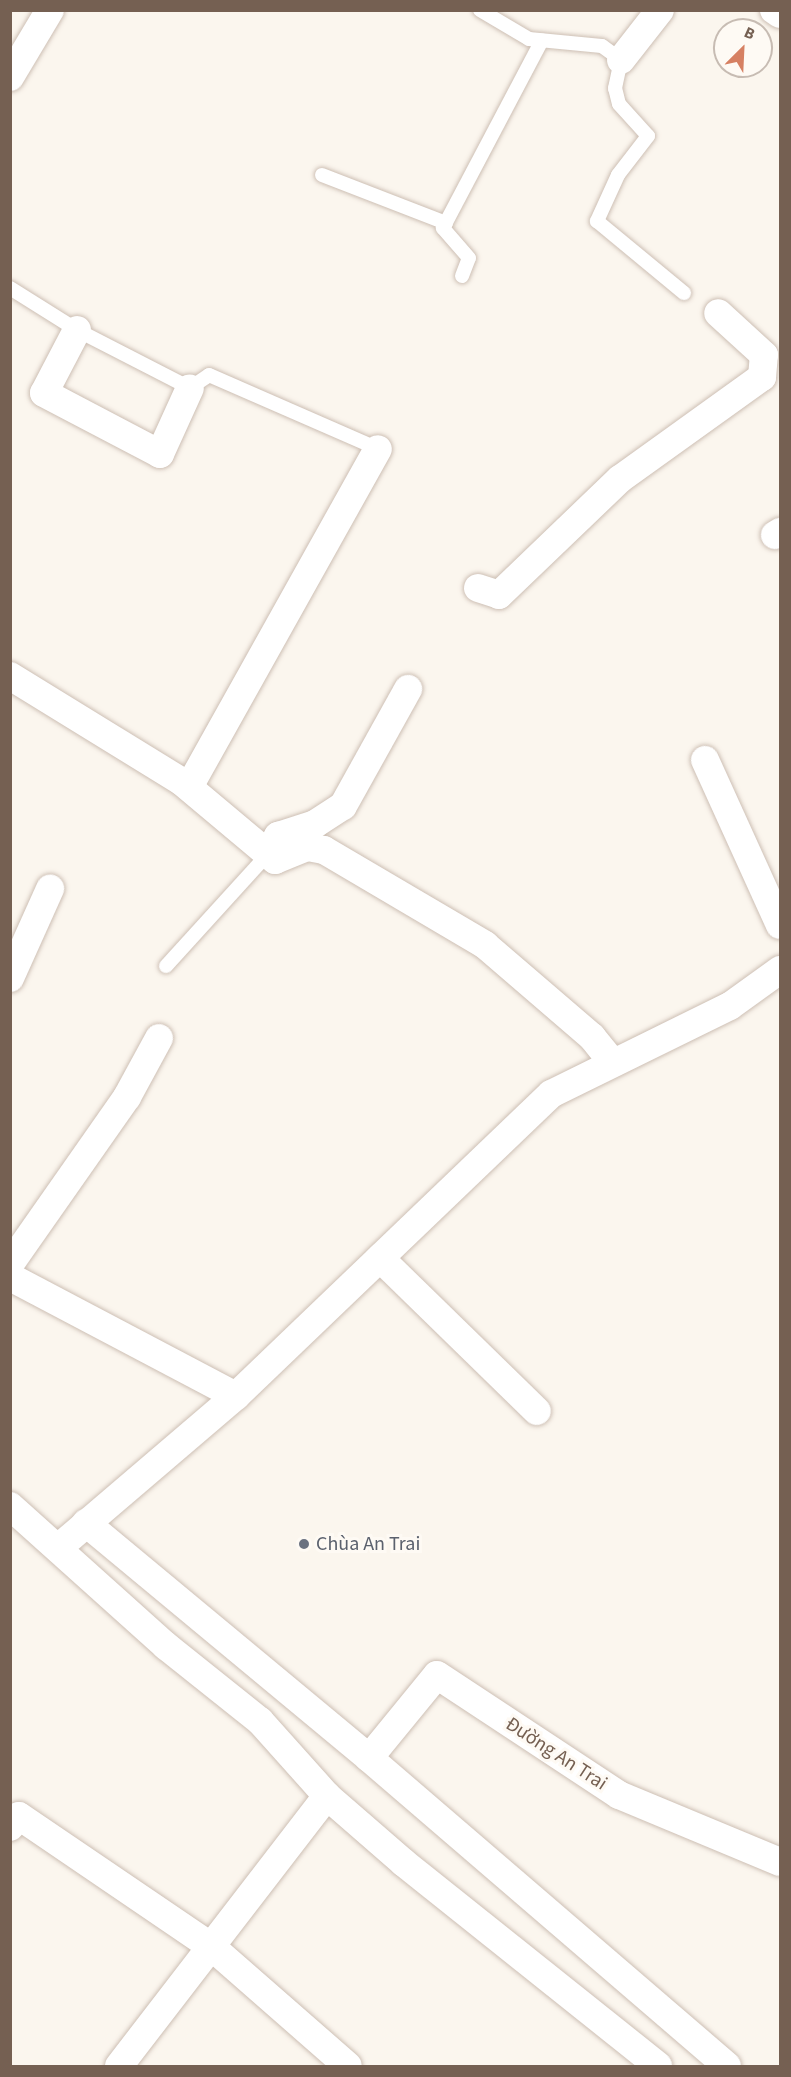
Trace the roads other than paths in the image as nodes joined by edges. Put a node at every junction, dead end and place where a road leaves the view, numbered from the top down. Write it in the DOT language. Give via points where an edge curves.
graph roads {
  1 [pos="50,10"];
  2 [pos="480,10"];
  3 [pos="660,10"];
  4 [pos="774,10"];
  5 [pos="780,14"];
  6 [pos="542,40"];
  7 [pos="621,60"];
  8 [pos="10,77"];
  9 [pos="322,175"];
  10 [pos="446,224"];
  11 [pos="462,276"];
  12 [pos="10,288"];
  13 [pos="684,293"];
  14 [pos="718,313"];
  15 [pos="77,330"];
  16 [pos="771,367"];
  17 [pos="190,388"];
  18 [pos="378,449"];
  19 [pos="478,588"];
  20 [pos="10,676"];
  21 [pos="408,689"];
  22 [pos="705,760"];
  23 [pos="189,788"];
  24 [pos="268,854"];
  25 [pos="50,889"];
  26 [pos="780,926"];
  27 [pos="166,966"];
  28 [pos="780,970"];
  29 [pos="10,978"];
  30 [pos="159,1038"];
  31 [pos="612,1062"];
  32 [pos="380,1258"];
  33 [pos="10,1264"];
  34 [pos="10,1277"];
  35 [pos="236,1396"];
  36 [pos="537,1412"];
  37 [pos="10,1506"];
  38 [pos="86,1523"];
  39 [pos="58,1548"];
  40 [pos="369,1758"];
  41 [pos="327,1796"];
  42 [pos="10,1827"];
  43 [pos="780,1862"];
  44 [pos="213,1948"];
  45 [pos="119,2067"];
  46 [pos="348,2067"];
  47 [pos="658,2067"];
  48 [pos="727,2067"];
  1 -- 8 [label="street"];
  2 -- 6 [label="lane" via="529,39"];
  3 -- 7 [label="street"];
  4 -- 5 [label="street"];
  6 -- 7 [label="lane" via="602,46"];
  6 -- 10 [label="lane"];
  7 -- 13 [label="lane" via="615,88 619,104 648,136 618,175 597,221"];
  9 -- 10 [label="lane"];
  10 -- 11 [label="lane" via="442,232 469,258"];
  12 -- 15 [label="lane"];
  14 -- 16 [label="street" via="764,355"];
  15 -- 17 [label="lane"];
  15 -- 17 [label="street" via="44,393 160,454"];
  16 -- 19 [label="street" via="621,479 499,596"];
  17 -- 18 [label="lane" via="209,375"];
  18 -- 23 [label="street" via="365,479 330,527"];
  20 -- 23 [label="street"];
  21 -- 24 [label="street" via="343,806 315,824 278,837"];
  22 -- 26 [label="street"];
  23 -- 24 [label="street"];
  24 -- 27 [label="lane"];
  24 -- 31 [label="street" via="275,860 308,847 324,850 484,945 592,1037"];
  25 -- 29 [label="street"];
  28 -- 31 [label="street" via="730,1006"];
  30 -- 33 [label="street" via="127,1097"];
  31 -- 32 [label="street" via="551,1095"];
  32 -- 35 [label="street"];
  32 -- 36 [label="street"];
  34 -- 35 [label="street"];
  35 -- 38 [label="street"];
  37 -- 39 [label="street"];
  38 -- 39 [label="street"];
  38 -- 40 [label="street"];
  39 -- 41 [label="street" via="166,1646 260,1721"];
  40 -- 43 [label="street, Đường An Trai" via="437,1675 619,1795"];
  40 -- 48 [label="street"];
  41 -- 44 [label="street"];
  41 -- 47 [label="street"];
  42 -- 44 [label="street" via="19,1816"];
  44 -- 45 [label="street"];
  44 -- 46 [label="street"];
}
